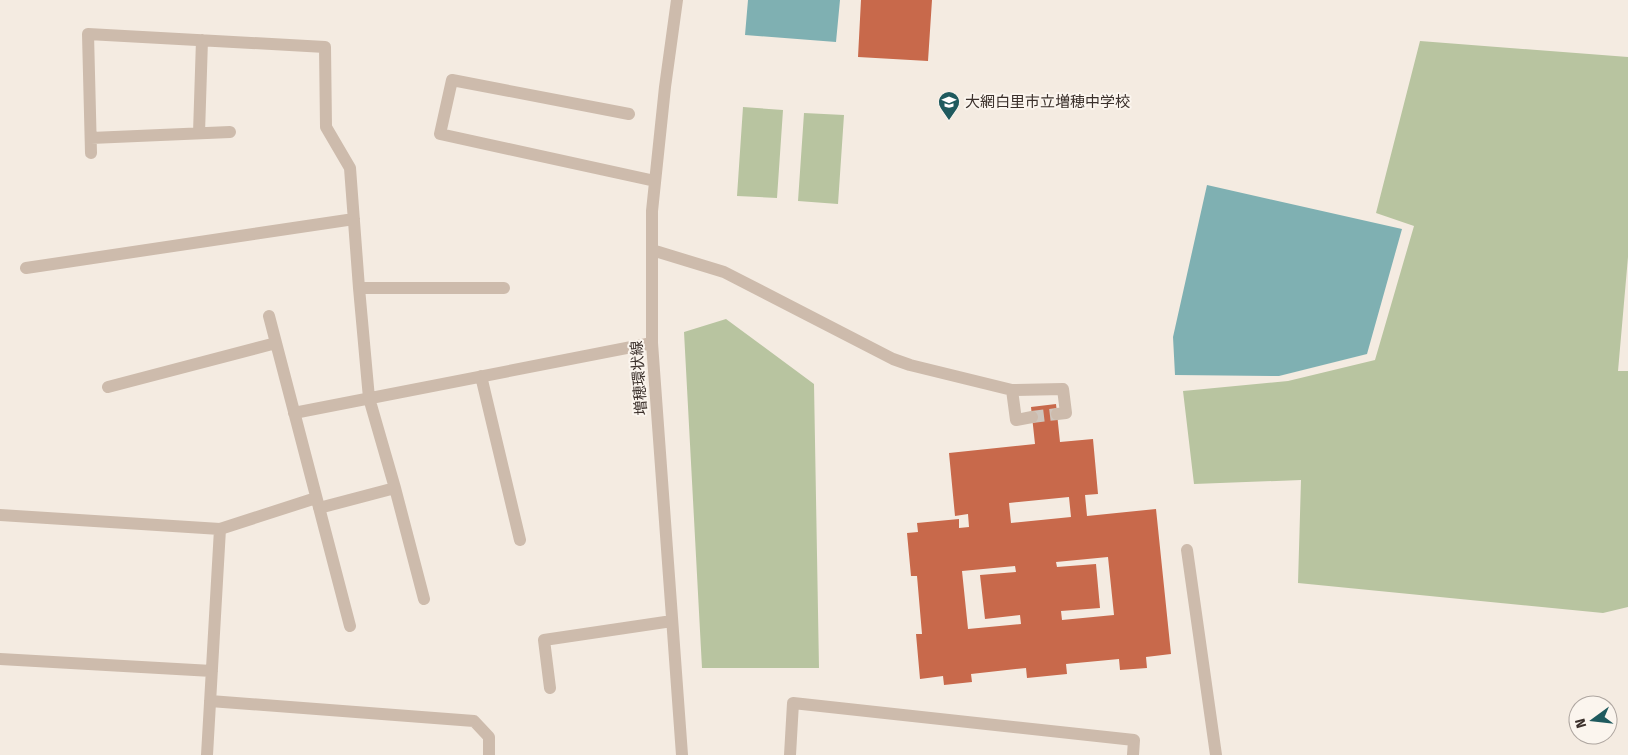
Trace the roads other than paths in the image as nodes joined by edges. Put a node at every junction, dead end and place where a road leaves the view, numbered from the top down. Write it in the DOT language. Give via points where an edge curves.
graph roads {
  1 [pos="677,0"];
  2 [pos="202,40"];
  3 [pos="628,114"];
  4 [pos="230,132"];
  5 [pos="199,133"];
  6 [pos="91,138"];
  7 [pos="91,153"];
  8 [pos="655,181"];
  9 [pos="354,219"];
  10 [pos="652,250"];
  11 [pos="26,268"];
  12 [pos="358,288"];
  13 [pos="504,288"];
  14 [pos="269,316"];
  15 [pos="276,343"];
  16 [pos="652,343"];
  17 [pos="481,376"];
  18 [pos="108,387"];
  19 [pos="1012,390"];
  20 [pos="369,398"];
  21 [pos="294,413"];
  22 [pos="1057,414"];
  23 [pos="1032,417"];
  24 [pos="395,488"];
  25 [pos="318,503"];
  26 [pos="0,515"];
  27 [pos="220,529"];
  28 [pos="520,540"];
  29 [pos="1186,550"];
  30 [pos="424,599"];
  31 [pos="672,621"];
  32 [pos="350,626"];
  33 [pos="0,659"];
  34 [pos="212,672"];
  35 [pos="550,688"];
  36 [pos="210,701"];
  37 [pos="207,755"];
  38 [pos="489,755"];
  39 [pos="682,755"];
  40 [pos="790,755"];
  41 [pos="1133,755"];
  42 [pos="1216,755"];
  1 -- 8 [label="street, 増穂環状線"];
  2 -- 5 [label="street"];
  2 -- 6 [label="street" via="88,34"];
  2 -- 9 [label="street" via="325,47 326,127 350,168"];
  3 -- 8 [label="street" via="452,80 440,134"];
  4 -- 5 [label="street"];
  5 -- 6 [label="street"];
  6 -- 7 [label="street"];
  8 -- 10 [label="street, 増穂環状線"];
  9 -- 11 [label="street"];
  9 -- 12 [label="street"];
  10 -- 16 [label="street, 増穂環状線"];
  10 -- 19 [label="street" via="724,272 893,359"];
  12 -- 13 [label="street"];
  12 -- 20 [label="street"];
  14 -- 15 [label="street"];
  15 -- 18 [label="street"];
  15 -- 21 [label="street"];
  16 -- 17 [label="street"];
  16 -- 31 [label="street, 増穂環状線"];
  17 -- 20 [label="street"];
  17 -- 28 [label="street"];
  19 -- 22 [label="street" via="1063,389 1066,413"];
  19 -- 23 [label="street" via="1016,420"];
  20 -- 21 [label="street"];
  20 -- 24 [label="street"];
  21 -- 25 [label="street"];
  24 -- 25 [label="street"];
  24 -- 30 [label="street"];
  25 -- 27 [label="street"];
  25 -- 32 [label="street"];
  26 -- 27 [label="street"];
  27 -- 34 [label="street"];
  29 -- 42 [label="street"];
  31 -- 35 [label="street" via="544,640"];
  31 -- 39 [label="street, 増穂環状線"];
  33 -- 34 [label="street"];
  34 -- 36 [label="street"];
  36 -- 37 [label="street"];
  36 -- 38 [label="street" via="474,721 490,737"];
  40 -- 41 [label="street" via="793,703 1134,740"];
}
